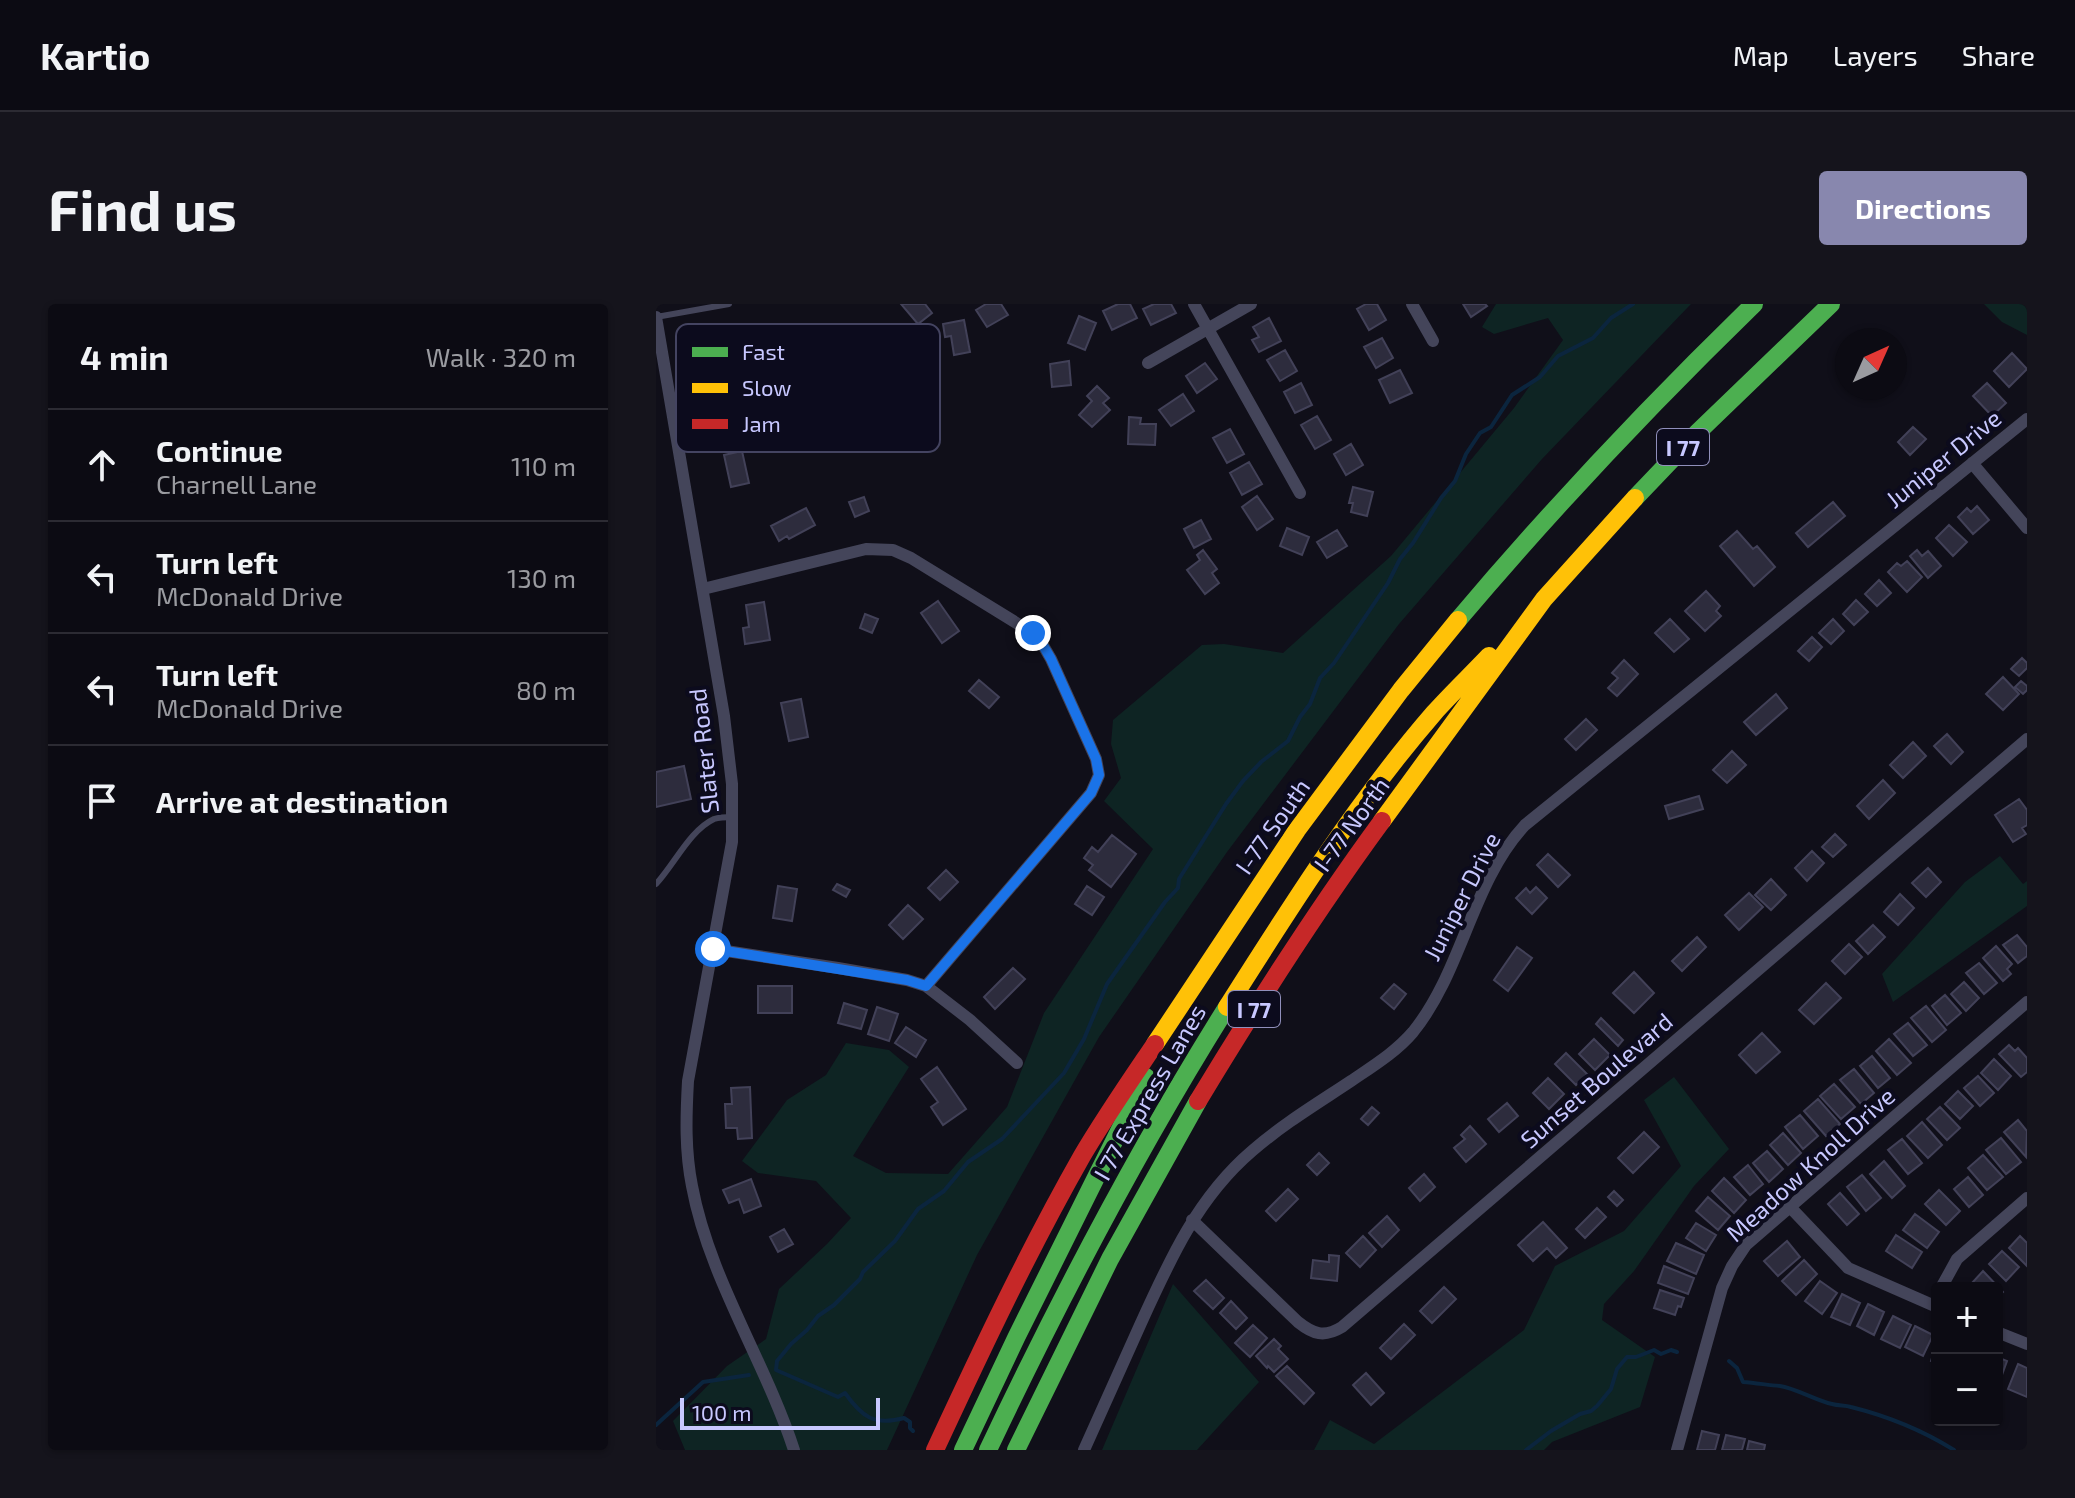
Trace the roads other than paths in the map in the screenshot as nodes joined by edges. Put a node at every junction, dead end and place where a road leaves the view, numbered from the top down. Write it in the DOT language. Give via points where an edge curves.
graph roads {
  1 [pos="729,304"];
  2 [pos="1194,304"];
  3 [pos="1251,304"];
  4 [pos="1412,304"];
  5 [pos="1754,304"];
  6 [pos="1831,304"];
  7 [pos="656,317"];
  8 [pos="1208,330"];
  9 [pos="1433,341"];
  10 [pos="1148,363"];
  11 [pos="2027,419"];
  12 [pos="676,433"];
  13 [pos="679,452"];
  14 [pos="1972,463"];
  15 [pos="1300,493"];
  16 [pos="2027,528"];
  17 [pos="703,589"];
  18 [pos="1544,599"];
  19 [pos="2027,739"];
  20 [pos="733,817"];
  21 [pos="656,884"];
  22 [pos="713,949"];
  23 [pos="926,986"];
  24 [pos="2022,1006"];
  25 [pos="1180,1008"];
  26 [pos="2027,1021"];
  27 [pos="1017,1063"];
  28 [pos="2027,1198"];
  29 [pos="1790,1207"];
  30 [pos="1192,1220"];
  31 [pos="1944,1282"];
  32 [pos="1931,1303"];
  33 [pos="2003,1334"];
  34 [pos="2027,1344"];
  35 [pos="794,1450"];
  36 [pos="935,1450"];
  37 [pos="963,1450"];
  38 [pos="988,1450"];
  39 [pos="1016,1450"];
  40 [pos="1084,1450"];
  41 [pos="1677,1450"];
  1 -- 7 [label="lane"];
  2 -- 8 [label="street"];
  3 -- 8 [label="street"];
  4 -- 9 [label="street"];
  5 -- 25 [label="highway, I-77 South / I 77" via="1583,476 1426,659 1291,839"];
  6 -- 18 [label="highway, I-77 North / I 77" via="1698,432"];
  7 -- 12 [label="street, Slater Road"];
  8 -- 10 [label="street"];
  8 -- 15 [label="street"];
  11 -- 14 [label="street, Juniper Drive"];
  13 -- 17 [label="street, Slater Road"];
  14 -- 16 [label="street"];
  14 -- 30 [label="street, Juniper Drive" via="1525,825 1503,852 1436,997 1412,1033 1385,1059 1251,1151"];
  17 -- 20 [label="street, Slater Road" via="730,759"];
  17 -- 23 [label="street" via="866,549 893,550 1023,627 1051,659 1096,759 1096,784"];
  18 -- 38 [label="highway, I 77 Express Lanes / I 77" via="1428,720 1289,912 1208,1036 1123,1182"];
  18 -- 39 [label="highway, I-77 North / I 77" via="1343,875 1234,1041 1134,1213"];
  19 -- 30 [label="street, Sunset Boulevard" via="1333,1333 1311,1332 1298,1322"];
  20 -- 21 [label="lane" via="704,825"];
  20 -- 22 [label="street, Slater Road"];
  22 -- 23 [label="street"];
  22 -- 35 [label="street, Slater Road" via="688,1081 691,1186 709,1246"];
  23 -- 27 [label="street"];
  24 -- 26 [label="street"];
  24 -- 29 [label="street, Meadow Knoll Drive"];
  25 -- 36 [label="highway, I-77 South / I 77" via="1069,1178"];
  25 -- 37 [label="highway, I 77 Express Lanes / I 77"];
  28 -- 31 [label="street" via="1957,1259"];
  29 -- 32 [label="street" via="1848,1268"];
  29 -- 41 [label="street, Meadow Knoll Drive" via="1746,1245 1732,1266"];
  30 -- 40 [label="street, Juniper Drive"];
  33 -- 34 [label="street"];
}
